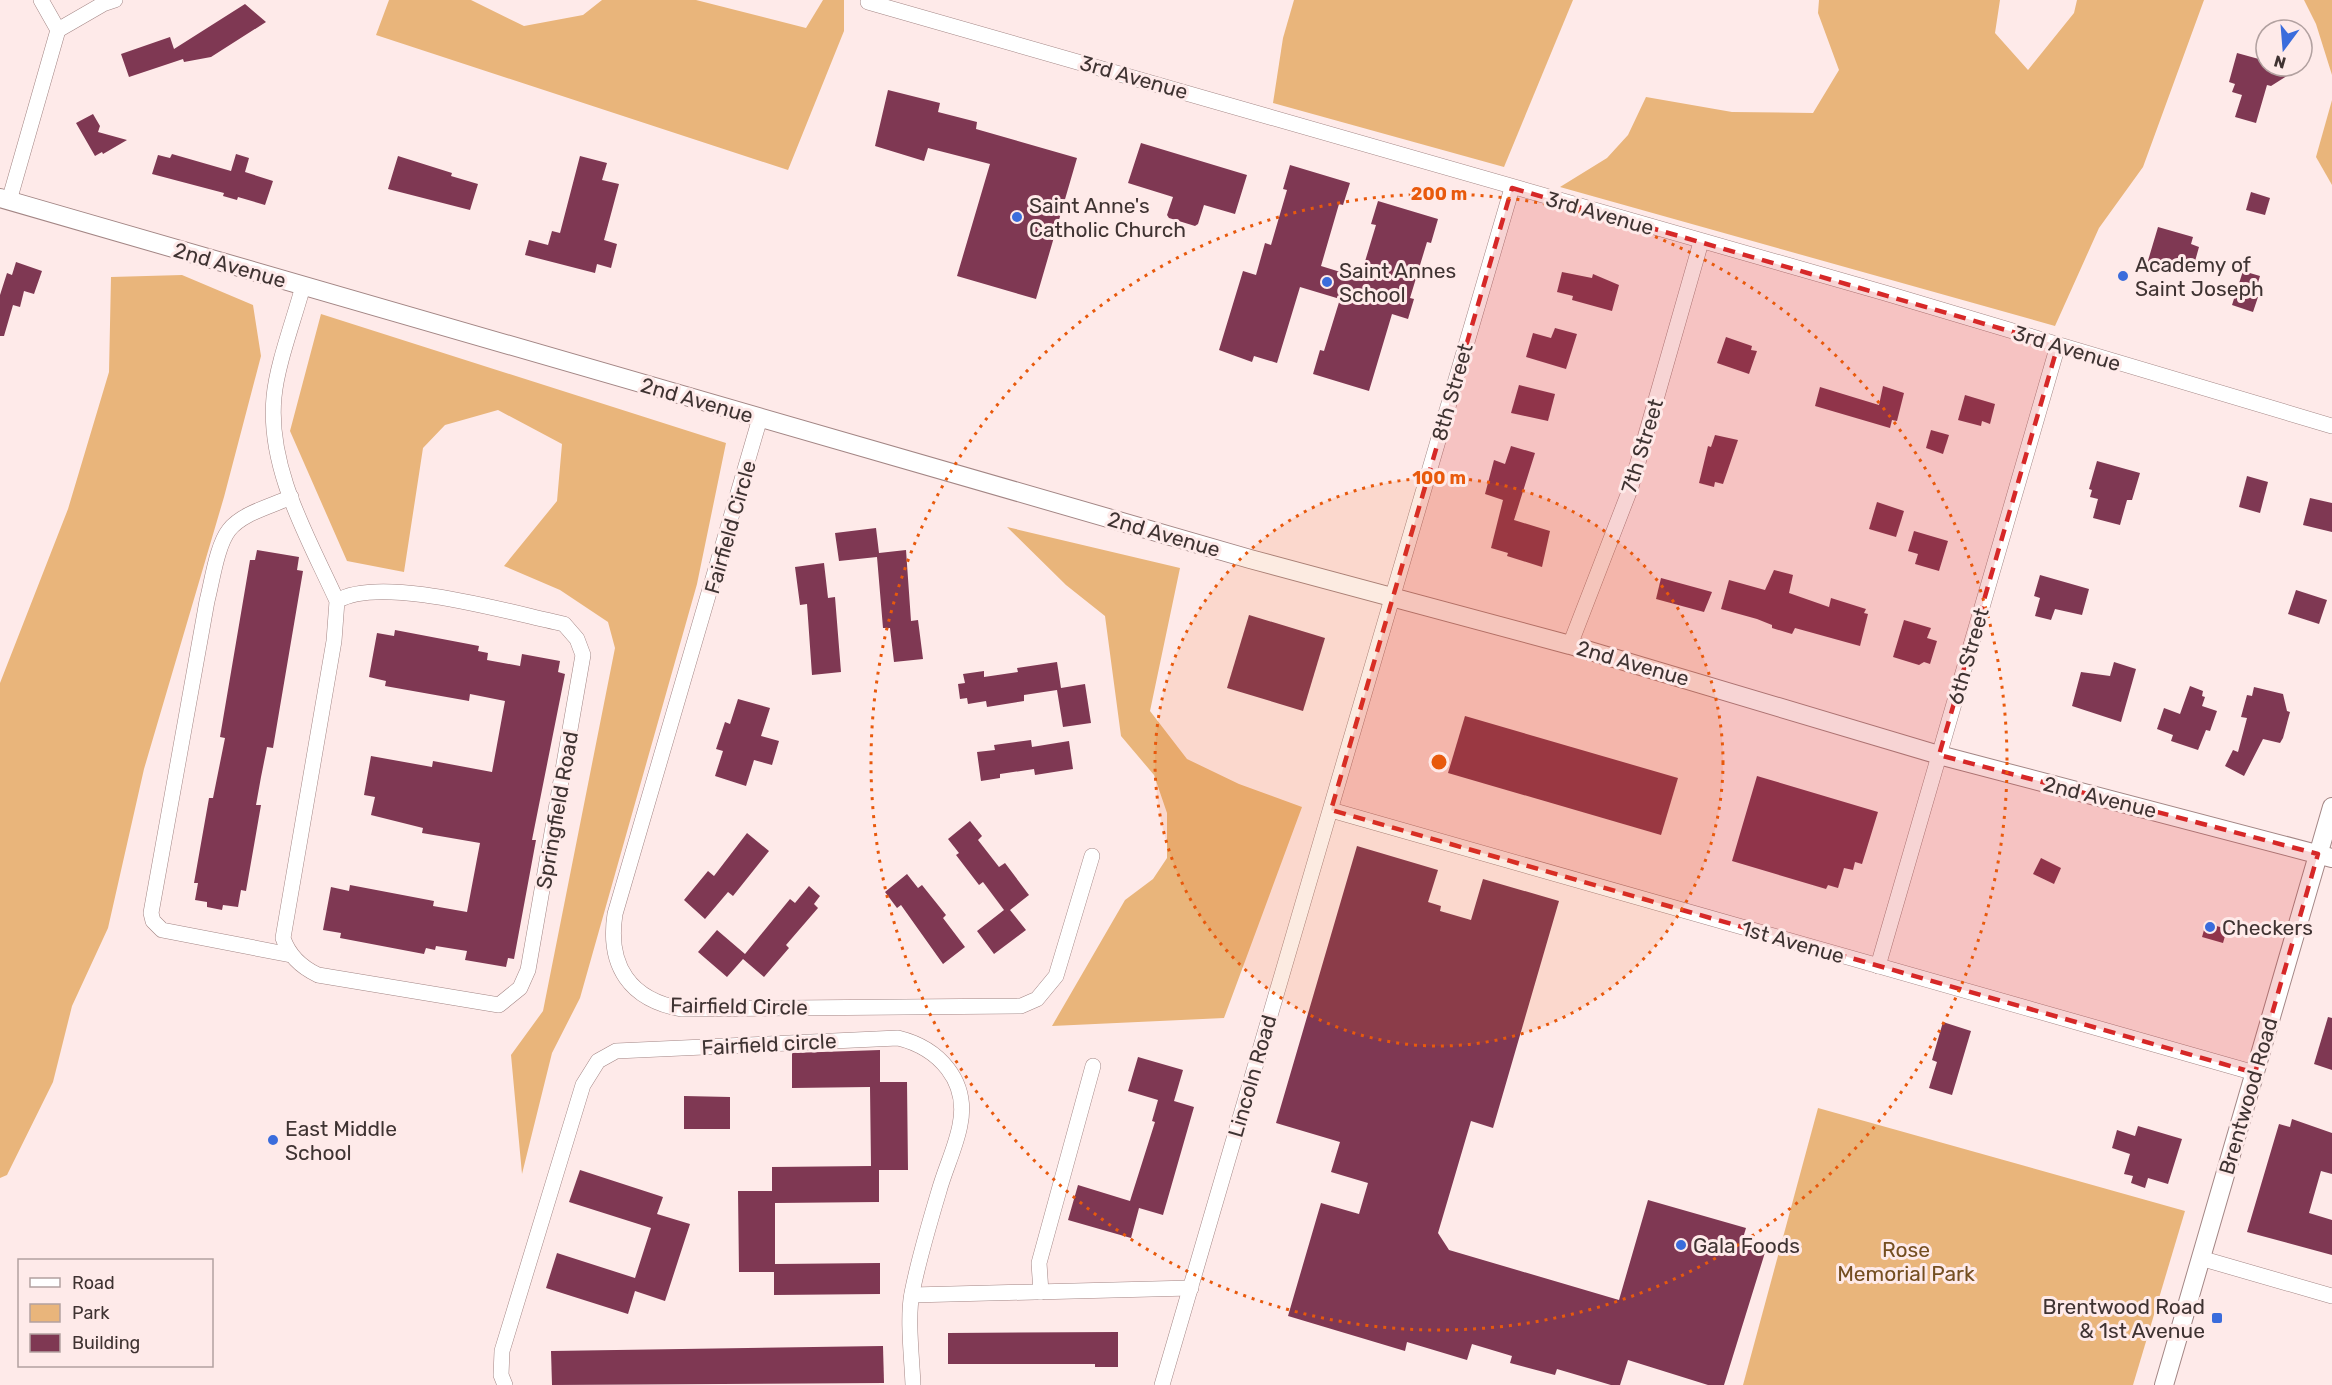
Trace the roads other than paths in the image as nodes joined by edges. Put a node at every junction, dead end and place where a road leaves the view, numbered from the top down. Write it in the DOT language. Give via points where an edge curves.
graph roads {
  1 [pos="41,0"];
  2 [pos="115,0"];
  3 [pos="868,2"];
  4 [pos="58,30"];
  5 [pos="1512,188"];
  6 [pos="4,199"];
  7 [pos="1701,242"];
  8 [pos="303,286"];
  9 [pos="2058,345"];
  10 [pos="760,418"];
  11 [pos="2332,426"];
  12 [pos="291,497"];
  13 [pos="1393,597"];
  14 [pos="337,601"];
  15 [pos="1570,645"];
  16 [pos="1939,755"];
  17 [pos="2332,807"];
  18 [pos="1331,810"];
  19 [pos="1092,856"];
  20 [pos="2325,856"];
  21 [pos="291,955"];
  22 [pos="1878,966"];
  23 [pos="1094,1066"];
  24 [pos="2255,1073"];
  25 [pos="2200,1258"];
  26 [pos="1191,1288"];
  27 [pos="1041,1292"];
  28 [pos="912,1294"];
  29 [pos="2332,1296"];
  30 [pos="505,1385"];
  31 [pos="913,1385"];
  32 [pos="1162,1385"];
  33 [pos="2163,1385"];
  1 -- 4 [label="street"];
  2 -- 4 [label="street"];
  3 -- 5 [label="street, 3rd Avenue"];
  4 -- 6 [label="street"];
  5 -- 7 [label="street, 3rd Avenue"];
  5 -- 13 [label="street, 8th Street"];
  6 -- 8 [label="street, 2nd Avenue"];
  7 -- 9 [label="street, 3rd Avenue"];
  7 -- 15 [label="street, 7th Street" via="1631,487"];
  8 -- 10 [label="street, 2nd Avenue"];
  8 -- 12 [label="street" via="274,394 273,416 280,459"];
  9 -- 11 [label="street, 3rd Avenue"];
  9 -- 16 [label="street, 6th Street"];
  10 -- 13 [label="street, 2nd Avenue"];
  10 -- 19 [label="street, Fairfield Circle" via="615,914 612,941 625,976 641,994 662,1006 682,1010 1021,1006 1037,999 1056,976"];
  12 -- 14 [label="street"];
  12 -- 21 [label="street, Springfield Road" via="245,518 229,530 218,560 207,601 151,913 162,930"];
  13 -- 15 [label="street, 2nd Avenue"];
  13 -- 18 [label="street, Lincoln Road"];
  14 -- 21 [label="street" via="334,641 283,938"];
  14 -- 21 [label="street, Springfield Road" via="366,591 402,591 564,624 577,639 583,655 582,673 528,970 513,996 499,1005 318,975"];
  15 -- 16 [label="street, 2nd Avenue"];
  16 -- 20 [label="street, 2nd Avenue"];
  16 -- 22 [label="street, 6th Street"];
  17 -- 20 [label="street, Brentwood Road"];
  18 -- 22 [label="street, 1st Avenue"];
  18 -- 26 [label="street, Lincoln Road"];
  20 -- 24 [label="street, Brentwood Road"];
  22 -- 24 [label="street, 1st Avenue"];
  23 -- 27 [label="street" via="1039,1263"];
  24 -- 25 [label="street, Brentwood Road"];
  25 -- 29 [label="street"];
  25 -- 33 [label="street, Brentwood Road"];
  26 -- 27 [label="street"];
  26 -- 32 [label="street"];
  27 -- 28 [label="street"];
  28 -- 30 [label="street, Fairfield circle" via="962,1108 956,1082 937,1056 919,1044 898,1038 616,1051 598,1061 583,1084 502,1351 501,1376"];
  28 -- 31 [label="street, Fairfield circle"];
}
